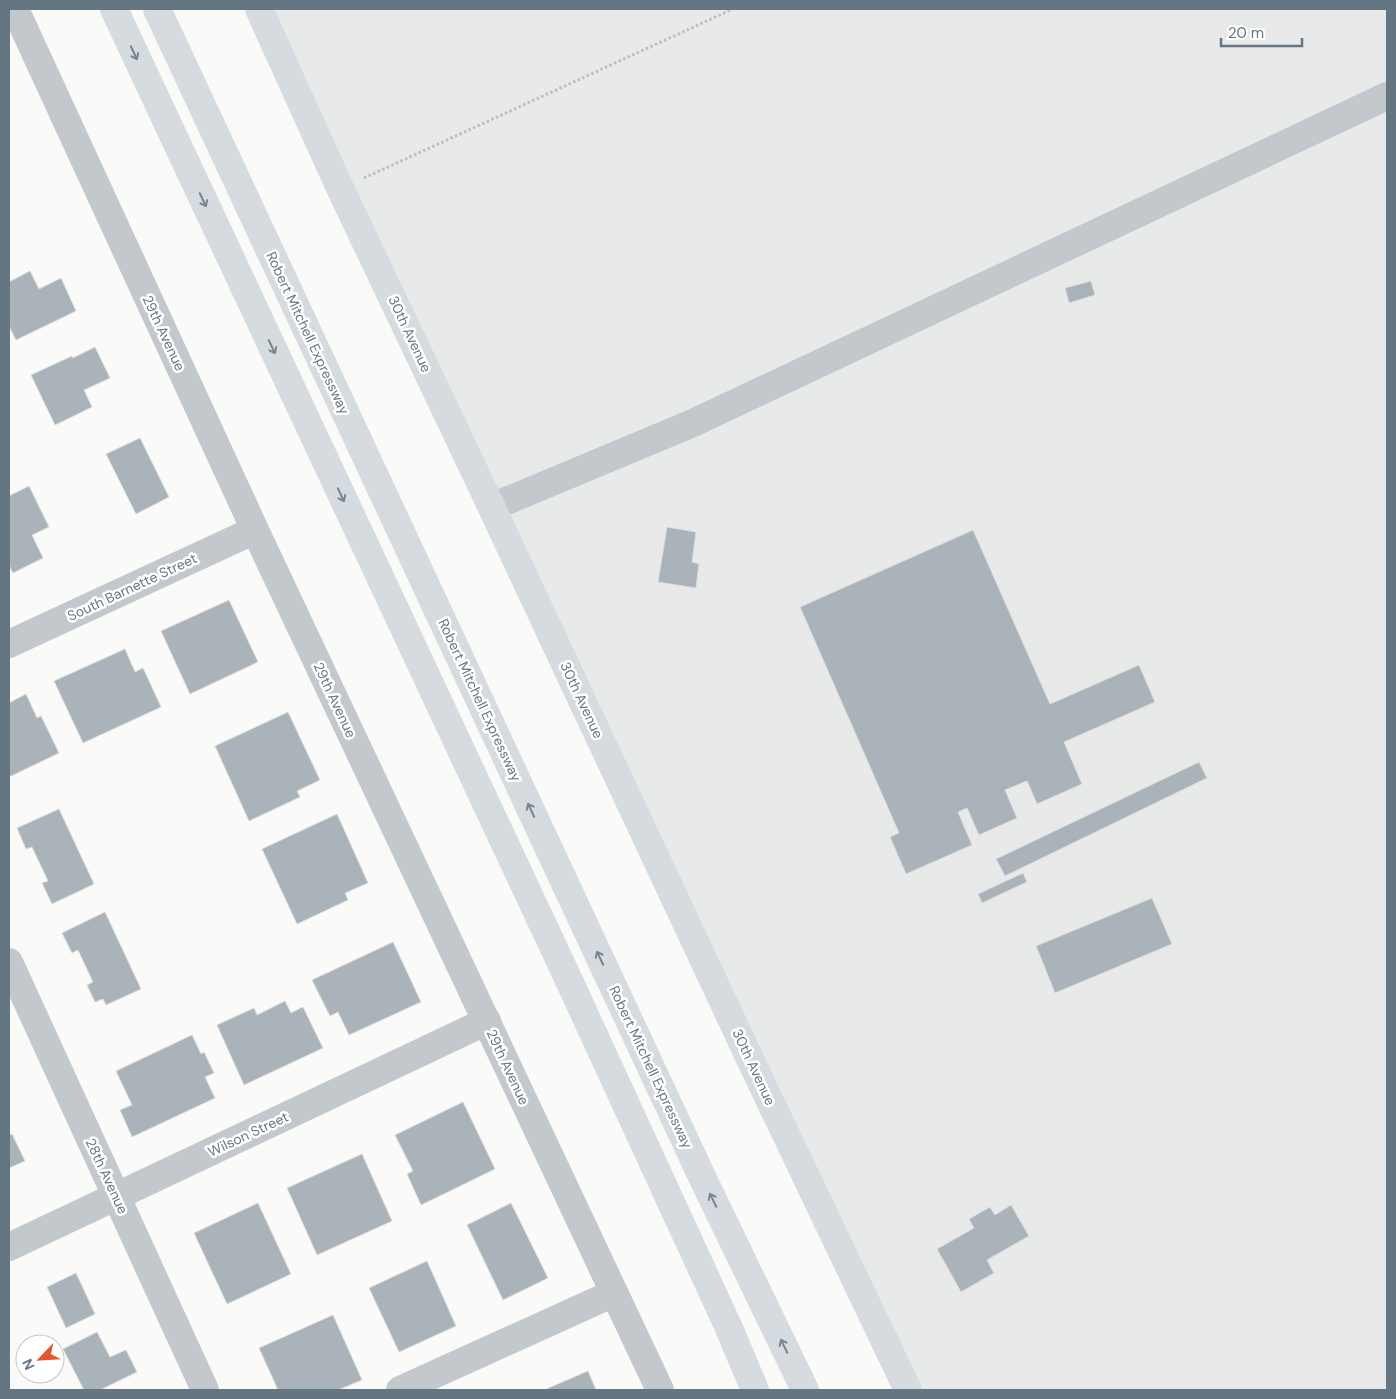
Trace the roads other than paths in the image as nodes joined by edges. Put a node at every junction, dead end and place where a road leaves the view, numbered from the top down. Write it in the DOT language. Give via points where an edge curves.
graph roads {
  1 [pos="114,9"];
  2 [pos="157,9"];
  3 [pos="259,9"];
  4 [pos="15,20"];
  5 [pos="1387,96"];
  6 [pos="492,507"];
  7 [pos="255,530"];
  8 [pos="9,644"];
  9 [pos="9,962"];
  10 [pos="486,1021"];
  11 [pos="117,1196"];
  12 [pos="9,1247"];
  13 [pos="614,1293"];
  14 [pos="205,1390"];
  15 [pos="400,1390"];
  16 [pos="660,1390"];
  17 [pos="755,1390"];
  18 [pos="805,1390"];
  19 [pos="908,1390"];
  1 -- 17 [label="main road, one-way" via="570,983"];
  18 -- 2 [label="main road, Robert Mitchell Expressway, one-way" via="704,1181"];
  3 -- 6 [label="main road, 30th Avenue"];
  4 -- 7 [label="street, 29th Avenue"];
  5 -- 6 [label="street" via="692,423"];
  6 -- 19 [label="main road, 30th Avenue"];
  7 -- 8 [label="street, South Barnette Street"];
  7 -- 10 [label="street, 29th Avenue"];
  9 -- 11 [label="street, 28th Avenue"];
  10 -- 11 [label="street, Wilson Street"];
  10 -- 13 [label="street, 29th Avenue"];
  11 -- 12 [label="street, Wilson Street"];
  11 -- 14 [label="street, 28th Avenue"];
  13 -- 15 [label="street"];
  13 -- 16 [label="street, 29th Avenue"];
}
